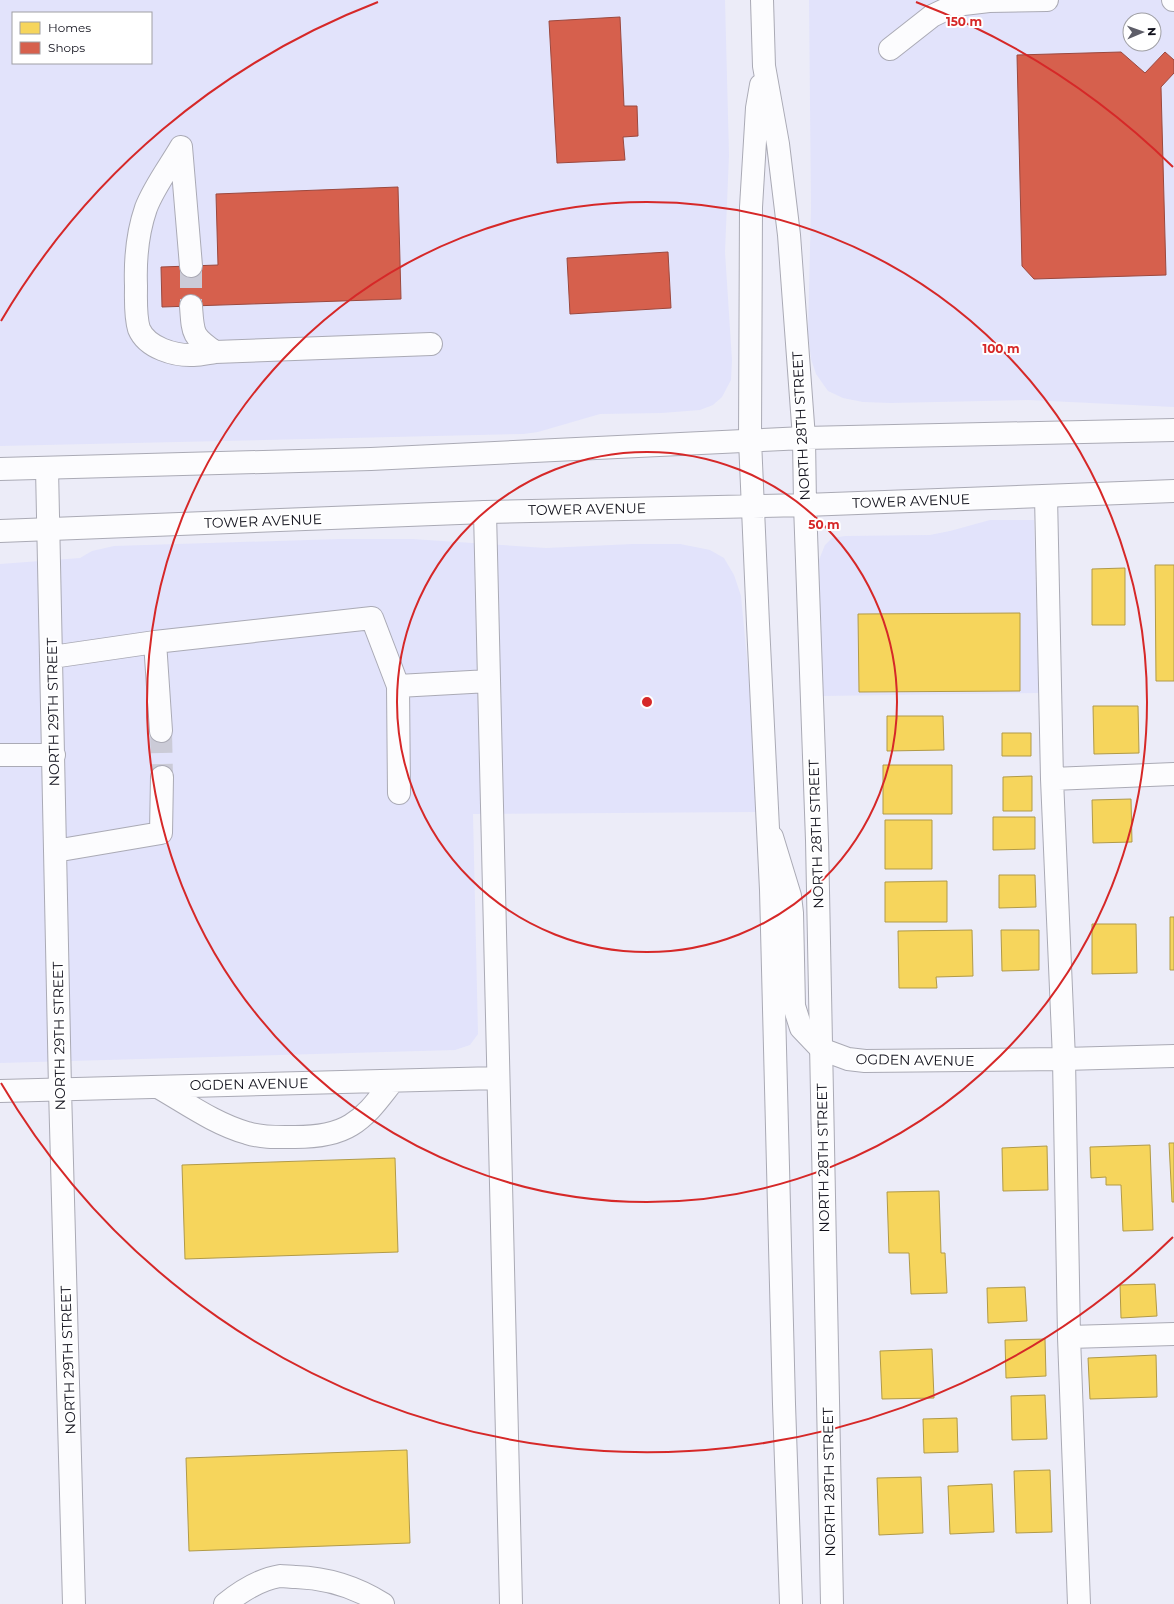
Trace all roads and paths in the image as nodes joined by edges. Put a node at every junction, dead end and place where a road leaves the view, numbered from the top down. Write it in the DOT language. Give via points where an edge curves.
graph roads {
  1 [pos="762,0"];
  2 [pos="1047,0"];
  3 [pos="890,49"];
  4 [pos="764,66"];
  5 [pos="191,266"];
  6 [pos="191,306"];
  7 [pos="431,344"];
  8 [pos="215,352"];
  9 [pos="1174,430"];
  10 [pos="804,438"];
  11 [pos="750,440"];
  12 [pos="48,468"];
  13 [pos="0,469"];
  14 [pos="1174,491"];
  15 [pos="1046,496"];
  16 [pos="752,505"];
  17 [pos="805,505"];
  18 [pos="485,512"];
  19 [pos="49,530"];
  20 [pos="0,531"];
  21 [pos="155,642"];
  22 [pos="52,657"];
  23 [pos="489,681"];
  24 [pos="398,686"];
  25 [pos="161,731"];
  26 [pos="0,755"];
  27 [pos="54,755"];
  28 [pos="1174,774"];
  29 [pos="162,777"];
  30 [pos="1052,779"];
  31 [pos="399,793"];
  32 [pos="768,826"];
  33 [pos="55,851"];
  34 [pos="821,1049"];
  35 [pos="1174,1056"];
  36 [pos="1064,1060"];
  37 [pos="498,1078"];
  38 [pos="393,1081"];
  39 [pos="158,1086"];
  40 [pos="60,1089"];
  41 [pos="0,1091"];
  42 [pos="1174,1334"];
  43 [pos="1070,1337"];
  44 [pos="74,1604"];
  45 [pos="225,1604"];
  46 [pos="383,1604"];
  47 [pos="511,1604"];
  48 [pos="791,1604"];
  49 [pos="832,1604"];
  50 [pos="1079,1604"];
  1 -- 4 [label="main road, NORTH 28TH STREET"];
  2 -- 3 [label="main road" via="990,1 955,5 932,16"];
  4 -- 10 [label="main road, NORTH 28TH STREET" via="778,144 788,235"];
  4 -- 11 [label="main road, NORTH 28TH STREET" via="757,108 751,207"];
  5 -- 8 [label="main road" via="181,147 147,207 137,238 135,265 139,329 157,347 177,354"];
  6 -- 8 [label="main road" via="195,335 202,344"];
  7 -- 8 [label="main road"];
  9 -- 10 [label="main road"];
  10 -- 11 [label="main road"];
  10 -- 17 [label="main road, NORTH 28TH STREET"];
  11 -- 12 [label="main road" via="371,458"];
  11 -- 16 [label="main road, NORTH 28TH STREET"];
  12 -- 13 [label="main road"];
  12 -- 19 [label="main road, NORTH 29TH STREET"];
  14 -- 15 [label="main road, TOWER AVENUE"];
  15 -- 17 [label="main road, TOWER AVENUE"];
  15 -- 30 [label="main road"];
  16 -- 17 [label="main road, TOWER AVENUE"];
  16 -- 18 [label="main road, TOWER AVENUE"];
  16 -- 32 [label="main road, NORTH 28TH STREET"];
  17 -- 34 [label="main road, NORTH 28TH STREET" via="817,840"];
  18 -- 19 [label="main road, TOWER AVENUE"];
  18 -- 23 [label="main road"];
  19 -- 20 [label="main road, TOWER AVENUE"];
  19 -- 22 [label="main road, NORTH 29TH STREET"];
  21 -- 22 [label="main road"];
  21 -- 24 [label="main road" via="372,618"];
  21 -- 25 [label="main road"];
  22 -- 27 [label="main road, NORTH 29TH STREET"];
  23 -- 24 [label="main road"];
  23 -- 37 [label="main road"];
  24 -- 31 [label="main road"];
  26 -- 27 [label="main road"];
  27 -- 33 [label="main road, NORTH 29TH STREET"];
  28 -- 30 [label="main road"];
  29 -- 33 [label="main road" via="161,833"];
  30 -- 36 [label="main road"];
  32 -- 34 [label="main road, OGDEN AVENUE" via="790,896 794,1006 801,1028"];
  32 -- 48 [label="main road, NORTH 28TH STREET"];
  33 -- 40 [label="main road, NORTH 29TH STREET"];
  34 -- 36 [label="main road, OGDEN AVENUE" via="865,1062"];
  34 -- 49 [label="main road, NORTH 28TH STREET"];
  35 -- 36 [label="main road, OGDEN AVENUE"];
  36 -- 43 [label="main road"];
  37 -- 38 [label="main road, OGDEN AVENUE"];
  37 -- 47 [label="main road"];
  38 -- 39 [label="main road, OGDEN AVENUE"];
  38 -- 39 [label="main road" via="371,1109 351,1125 333,1133 310,1137 248,1134 215,1120"];
  39 -- 40 [label="main road, OGDEN AVENUE"];
  40 -- 41 [label="main road, OGDEN AVENUE"];
  40 -- 44 [label="main road, NORTH 29TH STREET"];
  42 -- 43 [label="main road"];
  43 -- 50 [label="main road"];
  45 -- 46 [label="main road" via="256,1584 280,1576 310,1577 338,1583 367,1594"];
}
